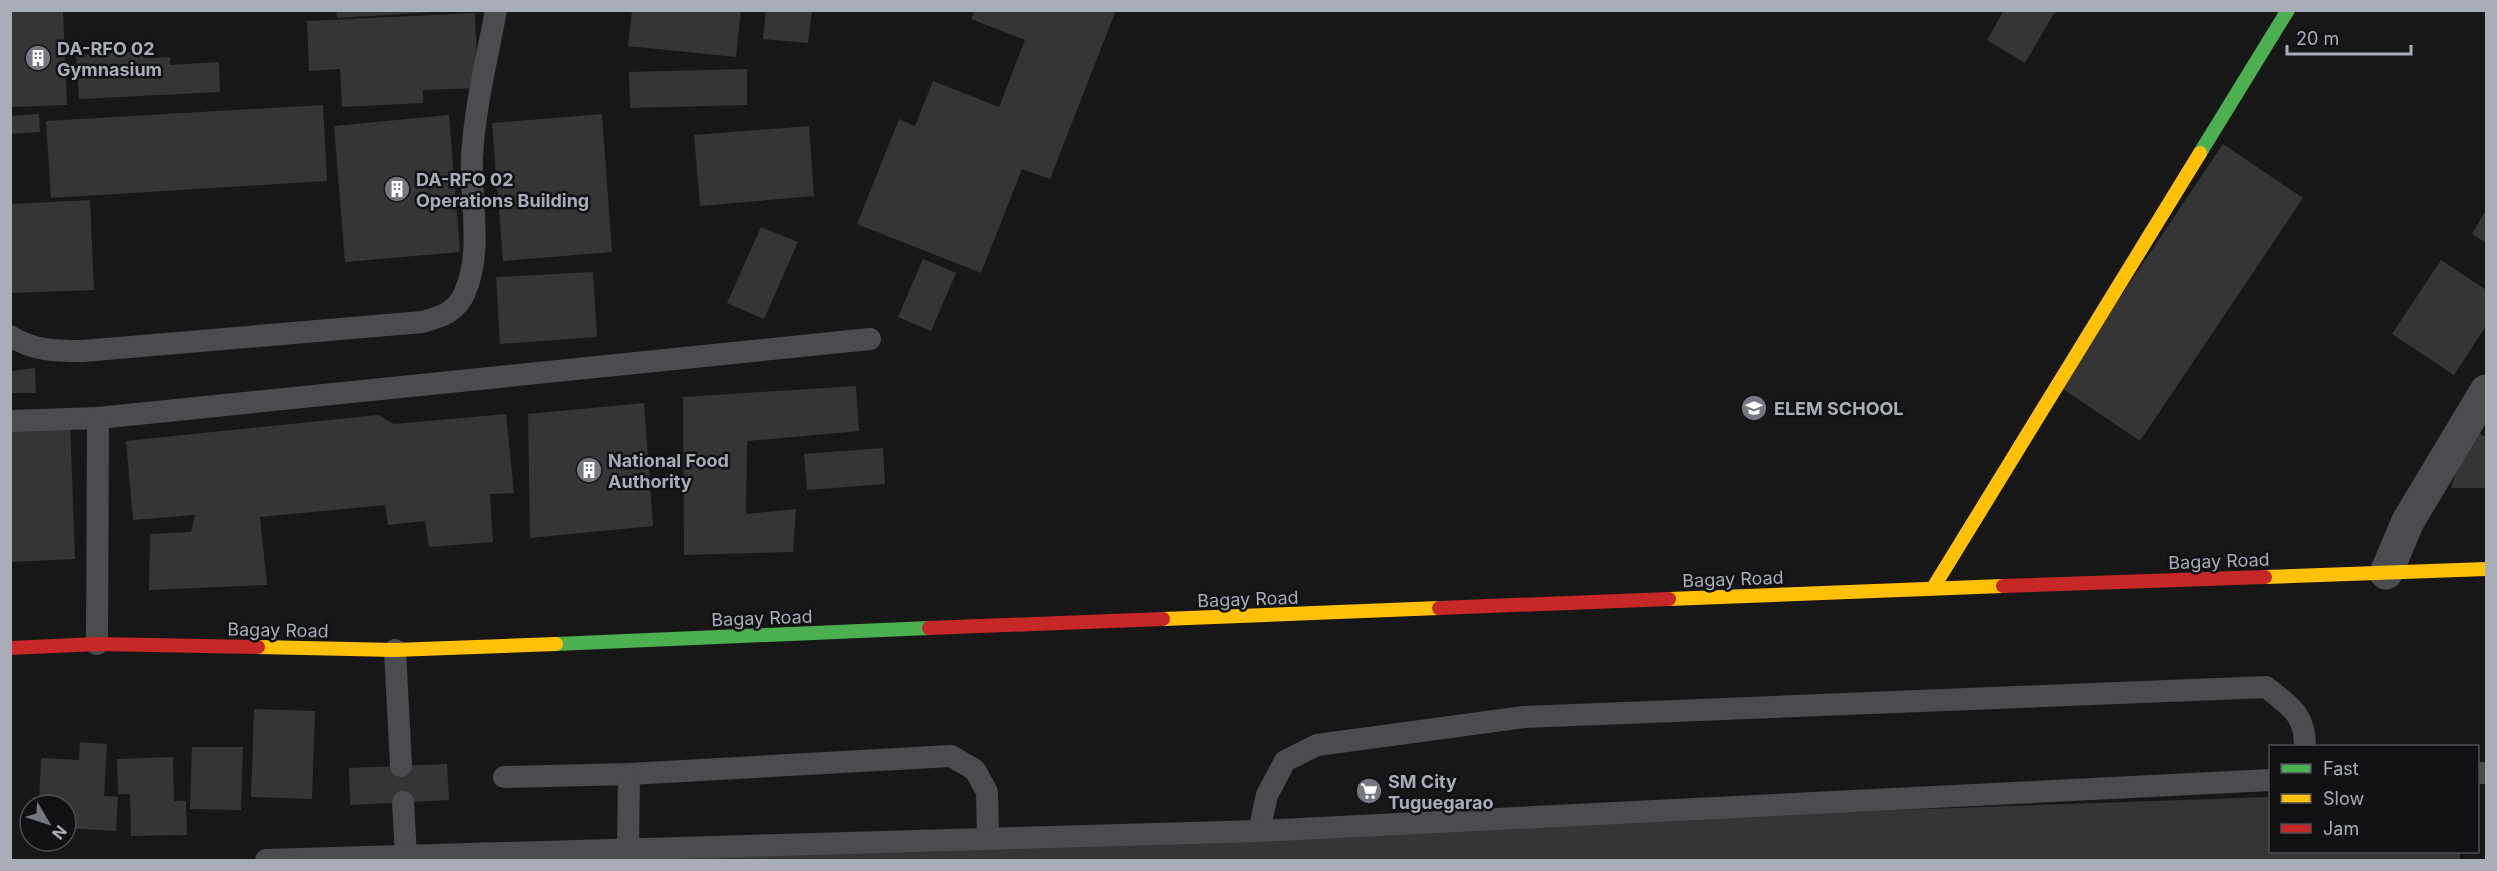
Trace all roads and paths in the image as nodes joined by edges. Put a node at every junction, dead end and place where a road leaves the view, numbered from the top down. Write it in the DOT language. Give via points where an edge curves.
graph roads {
  1 [pos="496,10"];
  2 [pos="2288,10"];
  3 [pos="10,336"];
  4 [pos="870,339"];
  5 [pos="2487,392"];
  6 [pos="98,418"];
  7 [pos="10,421"];
  8 [pos="2487,569"];
  9 [pos="2386,573"];
  10 [pos="1934,588"];
  11 [pos="97,644"];
  12 [pos="10,648"];
  13 [pos="395,650"];
  14 [pos="2305,745"];
  15 [pos="401,766"];
  16 [pos="629,774"];
  17 [pos="504,777"];
  18 [pos="2269,780"];
  19 [pos="403,802"];
  20 [pos="1259,831"];
  21 [pos="988,839"];
  22 [pos="628,850"];
  23 [pos="406,856"];
  24 [pos="266,861"];
  1 -- 3 [label="lane" via="477,105 472,158 474,269 464,295 446,316 422,322 83,351 48,351"];
  2 -- 10 [label="street"];
  4 -- 6 [label="lane"];
  5 -- 9 [label="street" via="2408,521"];
  6 -- 7 [label="lane"];
  6 -- 11 [label="lane"];
  8 -- 9 [label="street, Bagay Road"];
  9 -- 10 [label="street, Bagay Road"];
  10 -- 13 [label="street, Bagay Road"];
  11 -- 12 [label="street, Bagay Road"];
  11 -- 13 [label="street, Bagay Road"];
  13 -- 15 [label="lane"];
  14 -- 20 [label="lane" via="2305,728 2291,707 2266,687 1524,717 1317,745 1285,761 1267,795"];
  16 -- 17 [label="lane"];
  16 -- 21 [label="lane" via="951,756 975,770 987,792"];
  16 -- 22 [label="lane"];
  18 -- 20 [label="lane"];
  19 -- 23 [label="lane"];
  20 -- 21 [label="lane"];
  21 -- 22 [label="lane"];
  22 -- 23 [label="lane"];
  23 -- 24 [label="lane"];
}
